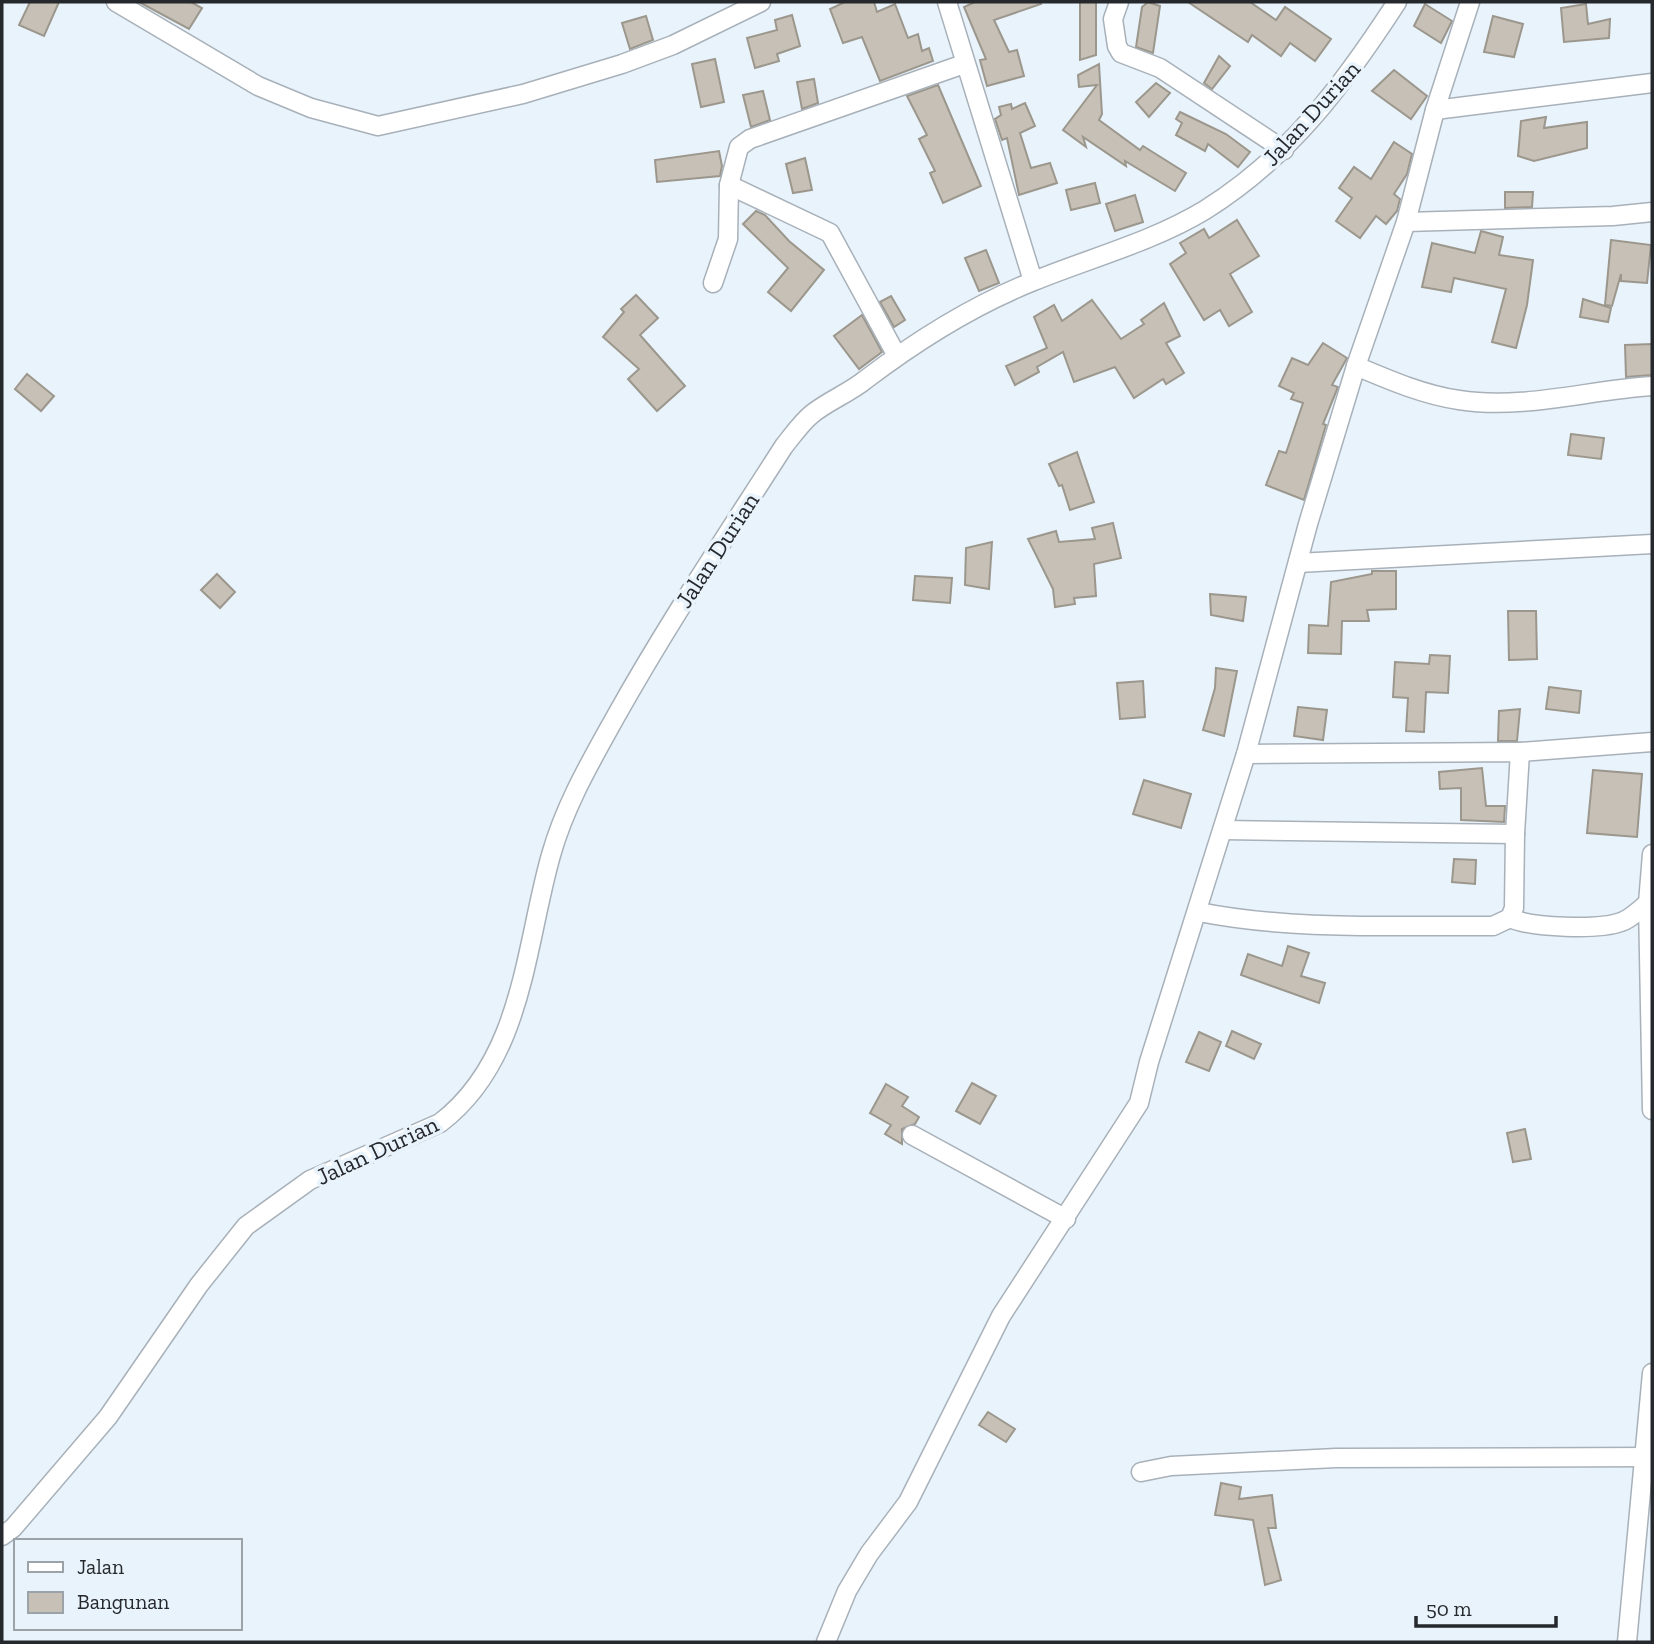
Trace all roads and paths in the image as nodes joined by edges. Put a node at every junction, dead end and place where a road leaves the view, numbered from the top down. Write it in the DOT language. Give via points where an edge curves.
graph roads {
  1 [pos="116,2"];
  2 [pos="761,2"];
  3 [pos="947,2"];
  4 [pos="1119,2"];
  5 [pos="1397,2"];
  6 [pos="1470,2"];
  7 [pos="964,64"];
  8 [pos="1652,83"];
  9 [pos="1434,110"];
  10 [pos="1284,150"];
  11 [pos="729,185"];
  12 [pos="1652,212"];
  13 [pos="1406,222"];
  14 [pos="1033,281"];
  15 [pos="713,283"];
  16 [pos="897,356"];
  17 [pos="1356,366"];
  18 [pos="1652,386"];
  19 [pos="1652,544"];
  20 [pos="1298,563"];
  21 [pos="1652,742"];
  22 [pos="1520,752"];
  23 [pos="1246,754"];
  24 [pos="1223,830"];
  25 [pos="1515,834"];
  26 [pos="1652,854"];
  27 [pos="1648,902"];
  28 [pos="1199,912"];
  29 [pos="1510,918"];
  30 [pos="1652,1110"];
  31 [pos="912,1135"];
  32 [pos="1066,1219"];
  33 [pos="1652,1373"];
  34 [pos="1648,1456"];
  35 [pos="1141,1472"];
  36 [pos="2,1536"];
  37 [pos="826,1642"];
  38 [pos="1627,1642"];
  1 -- 2 [label="street" via="258,86 311,108 378,126 523,94 622,64"];
  3 -- 7 [label="street"];
  4 -- 10 [label="street" via="1113,19 1121,53 1160,68"];
  5 -- 10 [label="street, Jalan Durian" via="1339,89"];
  6 -- 9 [label="street"];
  7 -- 11 [label="street" via="750,139 739,148"];
  7 -- 14 [label="street"];
  8 -- 9 [label="street"];
  9 -- 13 [label="street"];
  10 -- 14 [label="street, Jalan Durian" via="1202,212"];
  11 -- 15 [label="street" via="728,239"];
  11 -- 16 [label="street" via="830,233"];
  12 -- 13 [label="street"];
  13 -- 17 [label="street"];
  14 -- 16 [label="street, Jalan Durian"];
  16 -- 36 [label="street, Jalan Durian" via="814,412 784,446 651,654 570,799 548,865 522,982 479,1084 440,1123 310,1180 246,1226 108,1417 23,1518"];
  17 -- 18 [label="street" via="1458,400 1546,400"];
  17 -- 20 [label="street"];
  19 -- 20 [label="street"];
  20 -- 23 [label="street"];
  21 -- 22 [label="street"];
  22 -- 23 [label="street"];
  22 -- 25 [label="street"];
  23 -- 24 [label="street"];
  24 -- 25 [label="street"];
  24 -- 28 [label="street"];
  25 -- 29 [label="street" via="1516,890"];
  26 -- 27 [label="street"];
  27 -- 29 [label="street" via="1621,923 1533,924"];
  27 -- 30 [label="street"];
  28 -- 29 [label="street" via="1237,920 1317,925 1493,926"];
  28 -- 32 [label="street" via="1139,1103"];
  31 -- 32 [label="street"];
  32 -- 37 [label="street" via="1001,1316 908,1502 847,1591"];
  33 -- 34 [label="street"];
  34 -- 35 [label="street" via="1336,1458 1171,1466"];
  34 -- 38 [label="street"];
}
